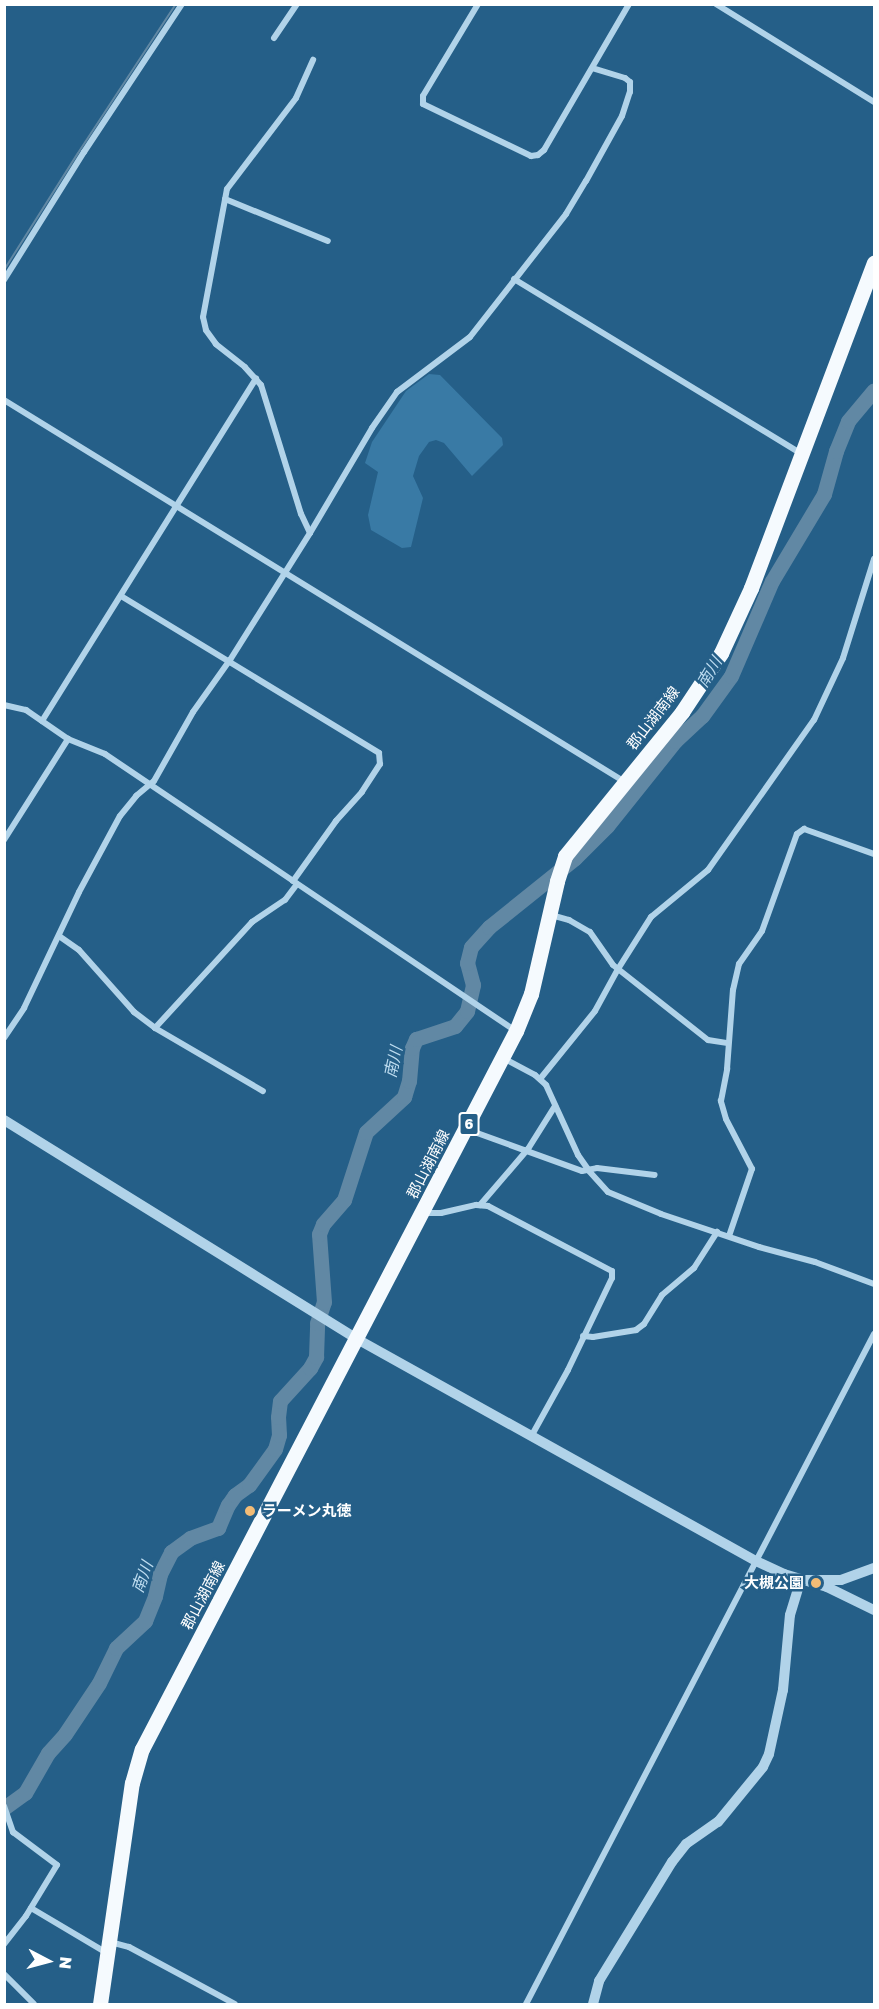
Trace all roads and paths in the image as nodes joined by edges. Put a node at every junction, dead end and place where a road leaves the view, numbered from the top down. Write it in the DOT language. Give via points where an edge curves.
graph roads {
  1 [pos="182,4"];
  2 [pos="297,4"];
  3 [pos="478,4"];
  4 [pos="629,4"];
  5 [pos="716,4"];
  6 [pos="274,38"];
  7 [pos="313,60"];
  8 [pos="593,68"];
  9 [pos="874,102"];
  10 [pos="225,199"];
  11 [pos="328,241"];
  12 [pos="874,262"];
  13 [pos="514,279"];
  14 [pos="4,280"];
  15 [pos="256,378"];
  16 [pos="4,400"];
  17 [pos="802,454"];
  18 [pos="175,506"];
  19 [pos="310,532"];
  20 [pos="874,559"];
  21 [pos="284,574"];
  22 [pos="121,596"];
  23 [pos="230,660"];
  24 [pos="4,705"];
  25 [pos="42,721"];
  26 [pos="68,739"];
  27 [pos="626,782"];
  28 [pos="149,785"];
  29 [pos="4,840"];
  30 [pos="874,854"];
  31 [pos="295,883"];
  32 [pos="549,914"];
  33 [pos="59,936"];
  34 [pos="618,969"];
  35 [pos="155,1028"];
  36 [pos="516,1032"];
  37 [pos="4,1038"];
  38 [pos="728,1042"];
  39 [pos="502,1058"];
  40 [pos="540,1079"];
  41 [pos="264,1090"];
  42 [pos="555,1106"];
  43 [pos="4,1120"];
  44 [pos="466,1129"];
  45 [pos="526,1151"];
  46 [pos="589,1171"];
  47 [pos="655,1175"];
  48 [pos="480,1205"];
  49 [pos="423,1213"];
  50 [pos="717,1232"];
  51 [pos="729,1236"];
  52 [pos="874,1284"];
  53 [pos="874,1334"];
  54 [pos="583,1336"];
  55 [pos="357,1339"];
  56 [pos="532,1436"];
  57 [pos="756,1561"];
  58 [pos="874,1568"];
  59 [pos="801,1580"];
  60 [pos="874,1610"];
  61 [pos="4,1806"];
  62 [pos="31,1908"];
  63 [pos="4,1944"];
  64 [pos="108,1947"];
  65 [pos="4,1974"];
  66 [pos="34,2004"];
  67 [pos="100,2004"];
  68 [pos="235,2004"];
  69 [pos="526,2004"];
  70 [pos="593,2004"];
  1 -- 14 [label="street"];
  2 -- 6 [label="street"];
  3 -- 8 [label="street" via="423,96 426,107 534,156 544,150"];
  4 -- 8 [label="street"];
  5 -- 9 [label="street"];
  7 -- 10 [label="street" via="296,98 239,171"];
  8 -- 13 [label="street" via="630,82 625,109 566,214"];
  10 -- 11 [label="street"];
  10 -- 15 [label="street" via="203,324 216,344"];
  12 -- 17 [label="main road, 郡山湖南線 / 6"];
  13 -- 17 [label="street"];
  13 -- 19 [label="street" via="470,337 397,392"];
  15 -- 18 [label="street"];
  15 -- 19 [label="street"];
  16 -- 18 [label="street"];
  17 -- 27 [label="main road, 郡山湖南線 / 6" via="752,588 721,653 701,686"];
  18 -- 21 [label="street"];
  18 -- 22 [label="street"];
  19 -- 21 [label="street"];
  20 -- 34 [label="street" via="843,658 814,720 708,870 651,917"];
  21 -- 23 [label="street"];
  21 -- 27 [label="street"];
  22 -- 23 [label="street"];
  22 -- 25 [label="street"];
  23 -- 28 [label="street"];
  23 -- 31 [label="street" via="381,756 362,792 336,821"];
  24 -- 25 [label="street" via="26,710"];
  25 -- 26 [label="street"];
  26 -- 28 [label="street" via="105,754"];
  26 -- 29 [label="street"];
  27 -- 32 [label="main road, 郡山湖南線 / 6" via="565,856"];
  28 -- 31 [label="street"];
  28 -- 33 [label="street" via="120,816"];
  30 -- 38 [label="street" via="804,829 797,834 762,931 738,970"];
  31 -- 35 [label="street" via="285,900 252,922"];
  31 -- 36 [label="street"];
  32 -- 34 [label="street" via="590,932"];
  32 -- 36 [label="main road, 郡山湖南線 / 6" via="531,994"];
  33 -- 35 [label="street" via="79,950 134,1012"];
  33 -- 37 [label="street" via="24,1008"];
  34 -- 38 [label="street" via="708,1040"];
  34 -- 40 [label="street" via="595,1011"];
  35 -- 41 [label="street"];
  36 -- 39 [label="main road, 郡山湖南線 / 6"];
  38 -- 51 [label="street" via="721,1095 723,1109 752,1169"];
  39 -- 40 [label="street"];
  39 -- 44 [label="main road, 郡山湖南線 / 6"];
  40 -- 42 [label="street"];
  42 -- 45 [label="street"];
  42 -- 46 [label="street"];
  43 -- 55 [label="street"];
  44 -- 45 [label="street"];
  44 -- 49 [label="main road, 郡山湖南線 / 6"];
  45 -- 46 [label="street"];
  45 -- 48 [label="street"];
  46 -- 47 [label="street" via="597,1167"];
  46 -- 50 [label="street" via="615,1195"];
  48 -- 49 [label="street"];
  48 -- 54 [label="street" via="612,1271"];
  49 -- 55 [label="main road, 郡山湖南線 / 6"];
  50 -- 51 [label="street"];
  50 -- 54 [label="street" via="694,1268 662,1295 644,1324 636,1330"];
  51 -- 52 [label="street"];
  53 -- 57 [label="street"];
  54 -- 56 [label="street"];
  55 -- 56 [label="street"];
  55 -- 64 [label="main road, 郡山湖南線 / 6" via="142,1749 132,1783"];
  56 -- 57 [label="street"];
  57 -- 59 [label="street"];
  57 -- 69 [label="street"];
  58 -- 59 [label="street" via="841,1580"];
  59 -- 60 [label="street" via="826,1587"];
  59 -- 70 [label="street" via="790,1615 783,1690 763,1767 718,1822 686,1844 672,1862 599,1981"];
  61 -- 62 [label="street" via="13,1832 57,1864"];
  62 -- 63 [label="street"];
  62 -- 64 [label="street"];
  64 -- 67 [label="main road, 郡山湖南線 / 6"];
  64 -- 68 [label="street" via="129,1947"];
  65 -- 66 [label="street"];
}
